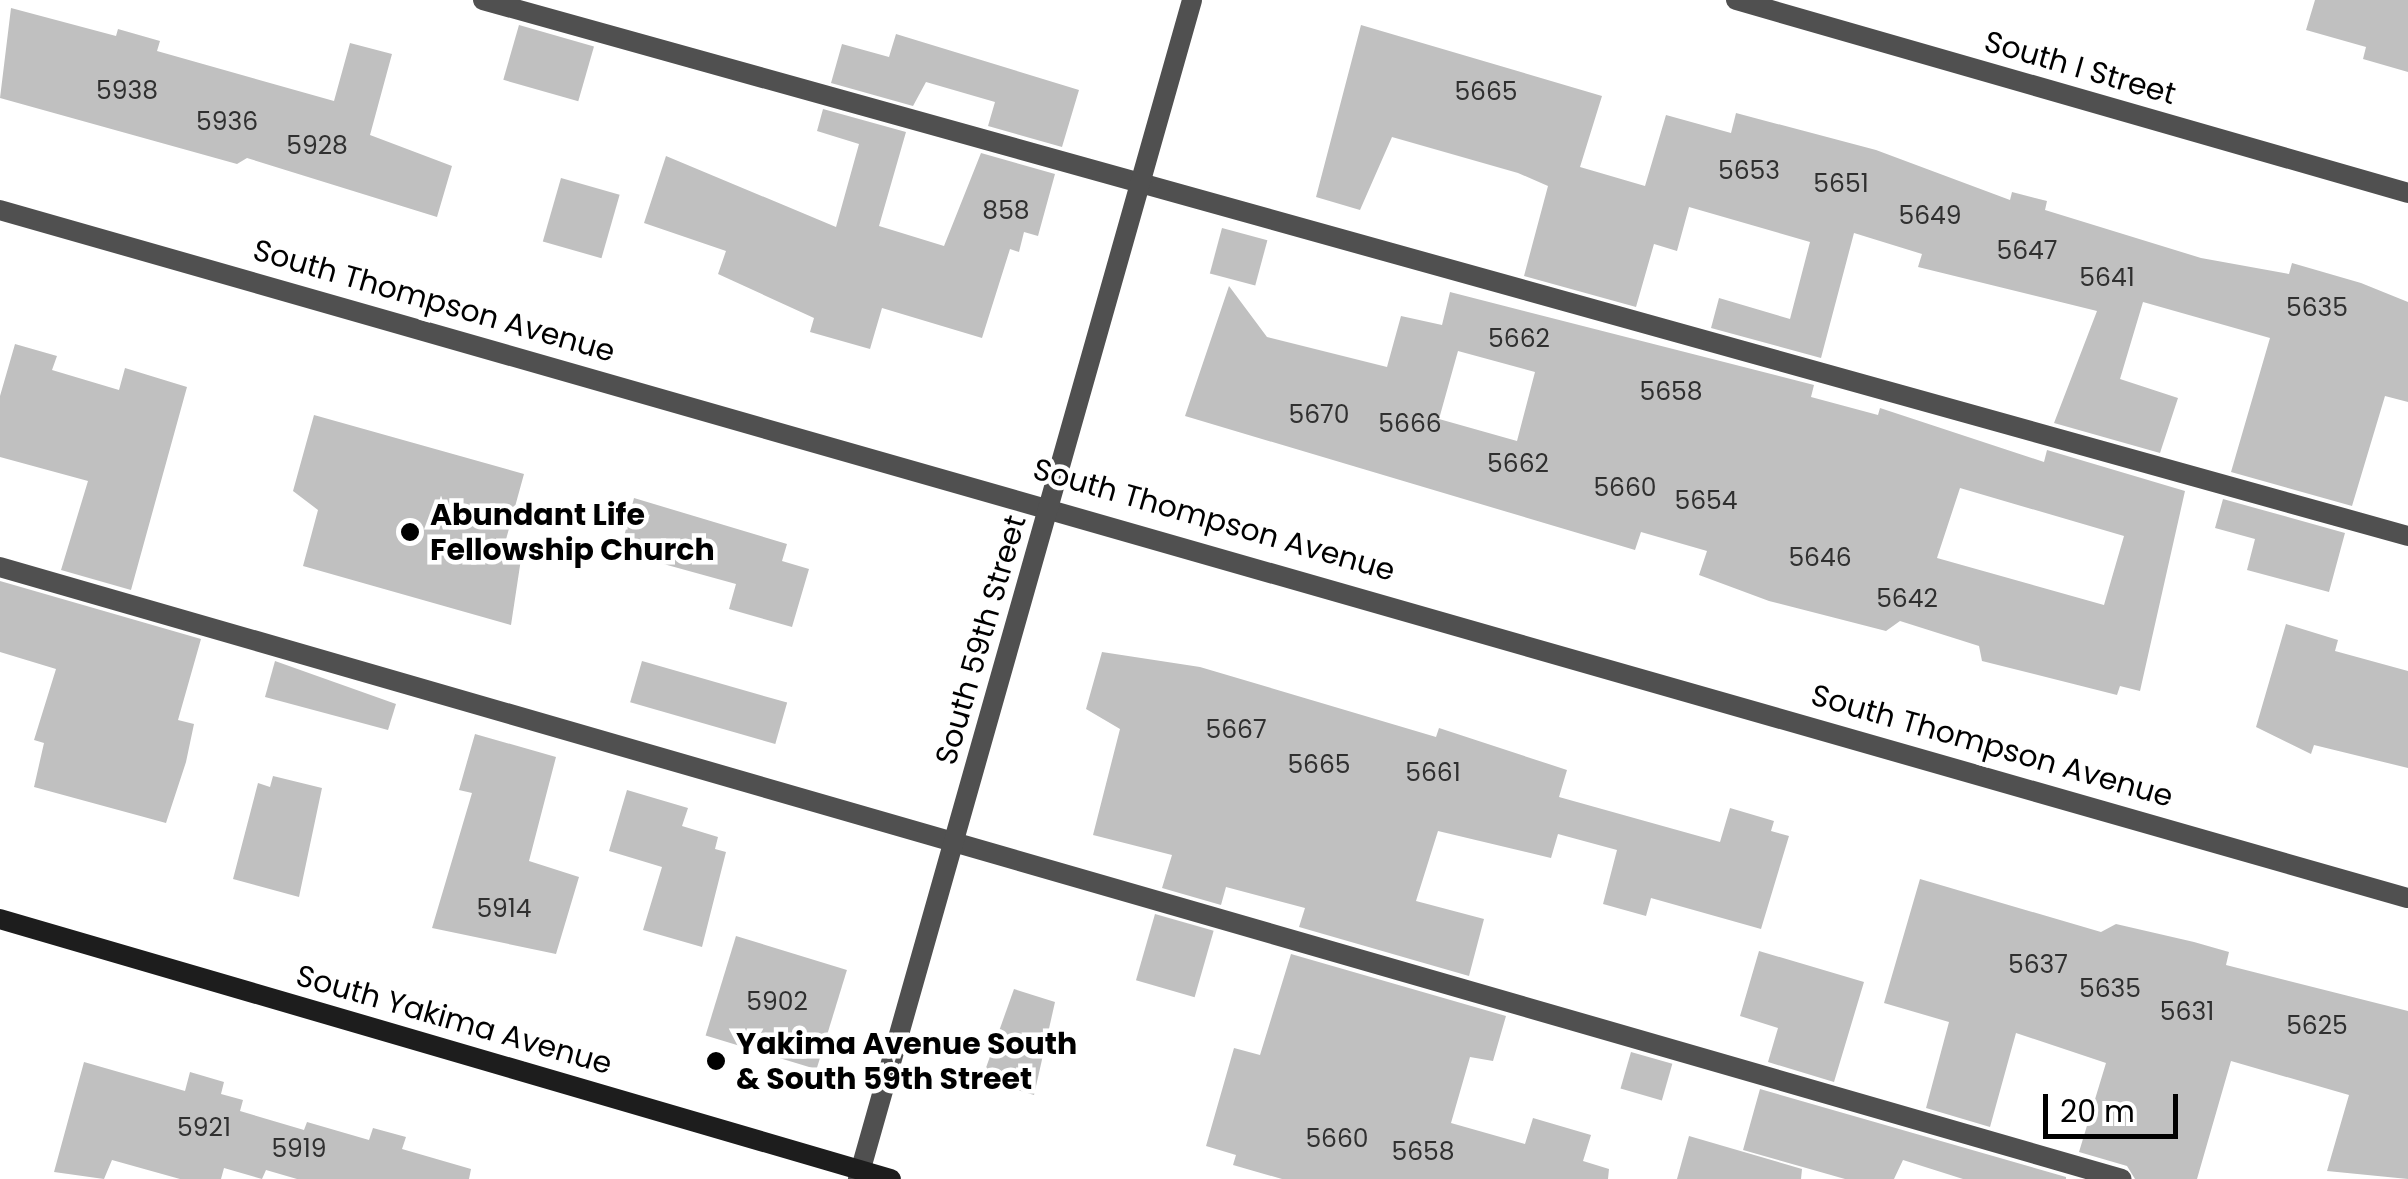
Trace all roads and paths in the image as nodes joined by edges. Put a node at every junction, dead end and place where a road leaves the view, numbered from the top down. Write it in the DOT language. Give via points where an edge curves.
graph roads {
  1 [pos="483,0"];
  2 [pos="1192,0"];
  3 [pos="1736,0"];
  4 [pos="1138,186"];
  5 [pos="2408,193"];
  6 [pos="0,210"];
  7 [pos="1050,504"];
  8 [pos="2408,536"];
  9 [pos="0,568"];
  10 [pos="956,843"];
  11 [pos="2408,898"];
  12 [pos="0,919"];
  13 [pos="859,1175"];
  14 [pos="891,1179"];
  15 [pos="2122,1179"];
  1 -- 4 [label="street"];
  2 -- 4 [label="street, South 59th Street"];
  3 -- 5 [label="street, South I Street"];
  4 -- 7 [label="street, South 59th Street"];
  4 -- 8 [label="street" via="1178,188"];
  6 -- 7 [label="street, South Thompson Avenue"];
  7 -- 10 [label="street, South 59th Street"];
  7 -- 11 [label="street, South Thompson Avenue"];
  9 -- 10 [label="street"];
  10 -- 13 [label="street, South 59th Street"];
  10 -- 15 [label="street"];
  12 -- 13 [label="main road, South Yakima Avenue"];
  13 -- 14 [label="main road, South Yakima Avenue"];
}
